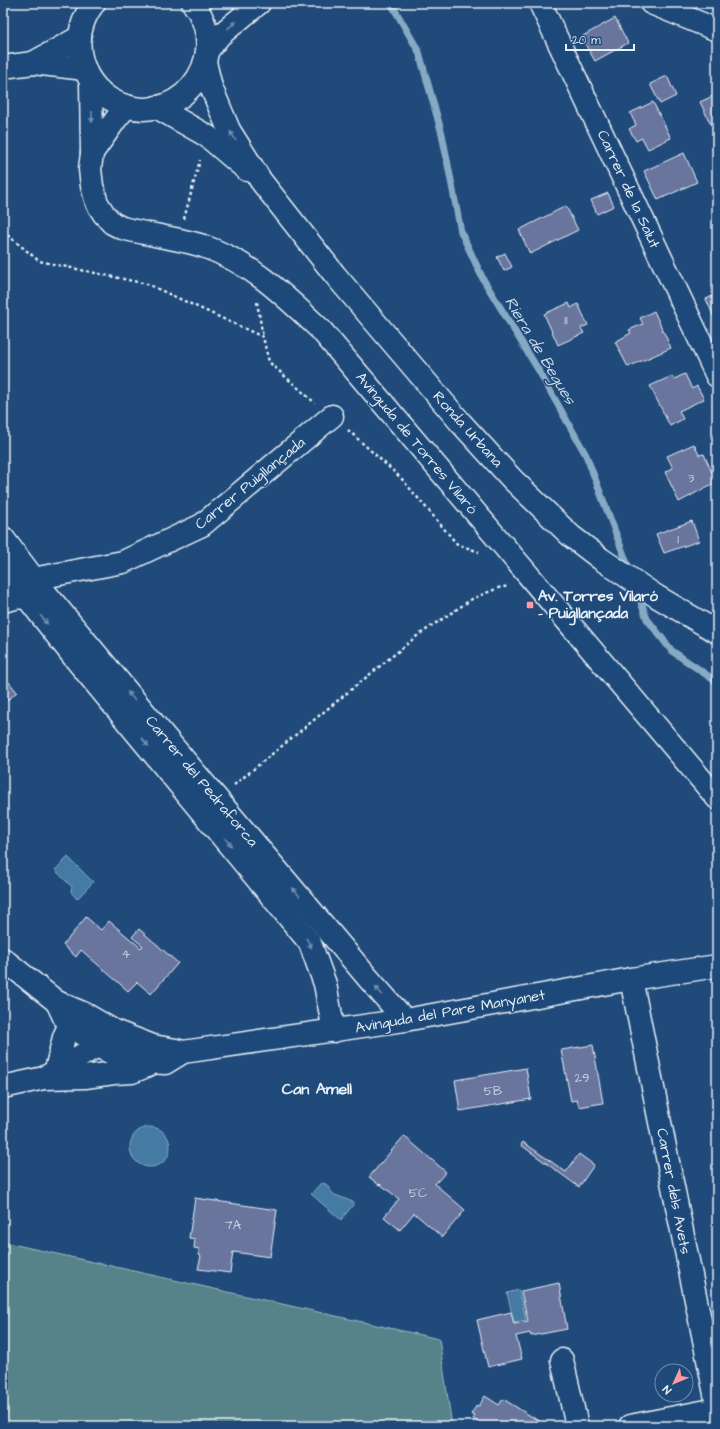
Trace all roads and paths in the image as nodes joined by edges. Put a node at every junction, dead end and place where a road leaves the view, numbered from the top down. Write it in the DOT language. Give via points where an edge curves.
graph roads {
  1 [pos="94,3"];
  2 [pos="193,3"];
  3 [pos="259,3"];
  4 [pos="540,3"];
  5 [pos="651,3"];
  6 [pos="80,21"];
  7 [pos="717,30"];
  8 [pos="206,56"];
  9 [pos="33,63"];
  10 [pos="3,67"];
  11 [pos="88,75"];
  12 [pos="127,106"];
  13 [pos="156,107"];
  14 [pos="92,153"];
  15 [pos="200,157"];
  16 [pos="260,181"];
  17 [pos="183,222"];
  18 [pos="3,231"];
  19 [pos="256,295"];
  20 [pos="263,337"];
  21 [pos="717,376"];
  22 [pos="332,416"];
  23 [pos="3,538"];
  24 [pos="484,555"];
  25 [pos="533,580"];
  26 [pos="25,582"];
  27 [pos="3,601"];
  28 [pos="717,632"];
  29 [pos="717,798"];
  30 [pos="217,799"];
  31 [pos="3,959"];
  32 [pos="717,966"];
  33 [pos="631,979"];
  34 [pos="57,1002"];
  35 [pos="406,1020"];
  36 [pos="70,1023"];
  37 [pos="334,1031"];
  38 [pos="103,1041"];
  39 [pos="155,1054"];
  40 [pos="50,1074"];
  41 [pos="96,1075"];
  42 [pos="3,1087"];
  43 [pos="562,1360"];
  44 [pos="717,1404"];
  45 [pos="717,1409"];
  46 [pos="577,1426"];
  47 [pos="630,1426"];
  1 -- 6 [label="street"];
  2 -- 8 [label="street, Ronda Urbana" via="200,13 207,37"];
  8 -- 3 [label="street, one-way" via="220,35"];
  4 -- 21 [label="street, Carrer de la Salut"];
  5 -- 7 [label="street"];
  6 -- 9 [label="street"];
  6 -- 11 [label="street" via="80,54"];
  8 -- 13 [label="street" via="201,74 190,89 174,101"];
  16 -- 8 [label="street, Ronda Urbana, one-way" via="229,130 211,87"];
  9 -- 10 [label="street"];
  9 -- 11 [label="street"];
  11 -- 12 [label="street" via="107,97"];
  11 -- 14 [label="street, Avinguda de Torres Vilaró, one-way"];
  12 -- 13 [label="street"];
  12 -- 14 [label="street"];
  13 -- 16 [label="street, Ronda Urbana" via="207,136"];
  14 -- 25 [label="street, Avinguda de Torres Vilaró" via="92,186 97,203 112,223 122,228 203,246 243,265 283,294 321,330"];
  15 -- 17 [label="path"];
  16 -- 28 [label="street, Ronda Urbana" via="335,276 461,423 523,490 571,536 601,559 656,596"];
  18 -- 20 [label="path" via="39,261 148,284"];
  19 -- 20 [label="path"];
  20 -- 22 [label="path" via="269,362"];
  22 -- 24 [label="path" via="401,478 457,544"];
  22 -- 26 [label="street, Carrer Puigllançada" via="202,525 124,562"];
  23 -- 26 [label="street, Carrer del Pedraforca"];
  25 -- 29 [label="street, Avinguda de Torres Vilaró"];
  25 -- 30 [label="path" via="498,588 472,599 416,636"];
  26 -- 27 [label="street, Carrer Puigllançada" via="19,597"];
  30 -- 26 [label="street, Carrer del Pedraforca, one-way"];
  26 -- 37 [label="street, Carrer del Pedraforca, one-way" via="310,943 324,984"];
  35 -- 30 [label="street, Carrer del Pedraforca, one-way"];
  31 -- 34 [label="street"];
  32 -- 33 [label="street, Avinguda del Pare Manyanet"];
  33 -- 35 [label="street, Avinguda del Pare Manyanet"];
  33 -- 44 [label="street, Carrer dels Avets"];
  34 -- 36 [label="street, Avinguda del Pare Manyanet" via="64,1018"];
  34 -- 38 [label="street, Avinguda del Pare Manyanet" via="85,1014"];
  35 -- 37 [label="street, Avinguda del Pare Manyanet"];
  36 -- 38 [label="street, Avinguda del Pare Manyanet"];
  36 -- 40 [label="street"];
  37 -- 39 [label="street, Avinguda del Pare Manyanet"];
  38 -- 39 [label="street, Avinguda del Pare Manyanet" via="118,1056 148,1062"];
  38 -- 40 [label="street"];
  38 -- 41 [label="street" via="104,1061"];
  39 -- 41 [label="street" via="132,1072"];
  40 -- 41 [label="street" via="85,1077"];
  40 -- 42 [label="street"];
  43 -- 46 [label="street"];
  45 -- 47 [label="street"];
}
